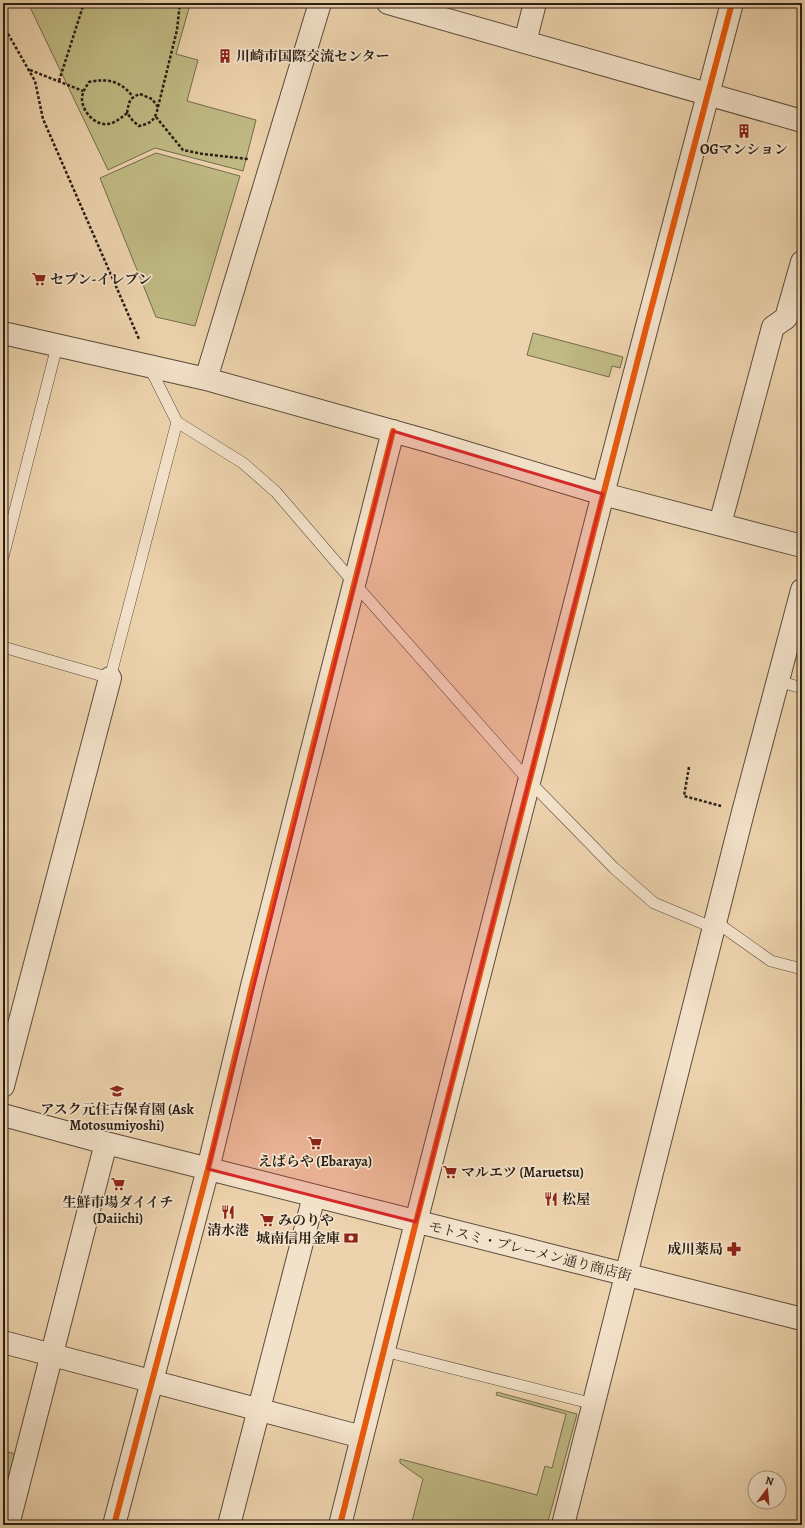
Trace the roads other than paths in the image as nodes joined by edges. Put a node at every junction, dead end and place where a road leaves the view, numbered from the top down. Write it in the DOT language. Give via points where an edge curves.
graph roads {
  1 [pos="320,3"];
  2 [pos="388,3"];
  3 [pos="535,3"];
  4 [pos="732,3"];
  5 [pos="448,11"];
  6 [pos="525,42"];
  7 [pos="708,93"];
  8 [pos="802,121"];
  9 [pos="802,262"];
  10 [pos="3,333"];
  11 [pos="57,346"];
  12 [pos="149,366"];
  13 [pos="206,379"];
  14 [pos="178,422"];
  15 [pos="393,432"];
  16 [pos="604,494"];
  17 [pos="720,524"];
  18 [pos="802,546"];
  19 [pos="3,557"];
  20 [pos="354,583"];
  21 [pos="802,590"];
  22 [pos="3,647"];
  23 [pos="110,678"];
  24 [pos="778,681"];
  25 [pos="802,688"];
  26 [pos="530,782"];
  27 [pos="715,925"];
  28 [pos="802,969"];
  29 [pos="3,1086"];
  30 [pos="3,1115"];
  31 [pos="106,1143"];
  32 [pos="208,1169"];
  33 [pos="314,1196"];
  34 [pos="416,1222"];
  35 [pos="626,1276"];
  36 [pos="802,1319"];
  37 [pos="3,1342"];
  38 [pos="384,1351"];
  39 [pos="52,1355"];
  40 [pos="151,1381"];
  41 [pos="594,1404"];
  42 [pos="259,1409"];
  43 [pos="362,1437"];
  44 [pos="343,1524"];
  45 [pos="8,1525"];
  46 [pos="114,1525"];
  47 [pos="229,1525"];
  48 [pos="563,1525"];
  1 -- 13 [label="street"];
  2 -- 5 [label="street"];
  3 -- 6 [label="street"];
  4 -- 7 [label="street"];
  5 -- 6 [label="street"];
  6 -- 7 [label="street"];
  7 -- 8 [label="street"];
  7 -- 16 [label="street"];
  9 -- 17 [label="street" via="786,318 773,327"];
  10 -- 11 [label="street"];
  11 -- 12 [label="street"];
  11 -- 19 [label="lane"];
  12 -- 13 [label="street"];
  12 -- 14 [label="lane"];
  13 -- 15 [label="street"];
  14 -- 20 [label="lane" via="243,463 276,492"];
  14 -- 23 [label="lane"];
  15 -- 16 [label="street"];
  15 -- 20 [label="street"];
  16 -- 17 [label="street"];
  16 -- 26 [label="street"];
  17 -- 18 [label="street"];
  20 -- 26 [label="lane"];
  20 -- 32 [label="street"];
  21 -- 24 [label="street"];
  22 -- 23 [label="lane"];
  23 -- 29 [label="street"];
  24 -- 25 [label="lane"];
  24 -- 27 [label="street"];
  26 -- 27 [label="lane" via="614,868 654,903"];
  26 -- 34 [label="street"];
  27 -- 28 [label="lane" via="771,961"];
  27 -- 35 [label="street"];
  30 -- 31 [label="street, モトスミ・ブレーメン通り商店街"];
  31 -- 32 [label="street, モトスミ・ブレーメン通り商店街"];
  31 -- 39 [label="street"];
  32 -- 33 [label="street, モトスミ・ブレーメン通り商店街"];
  32 -- 40 [label="street"];
  33 -- 34 [label="street, モトスミ・ブレーメン通り商店街"];
  33 -- 42 [label="street"];
  34 -- 35 [label="street, モトスミ・ブレーメン通り商店街"];
  34 -- 38 [label="street"];
  35 -- 36 [label="street, モトスミ・ブレーメン通り商店街"];
  35 -- 41 [label="street"];
  37 -- 39 [label="street"];
  38 -- 41 [label="lane"];
  38 -- 43 [label="street"];
  39 -- 40 [label="street"];
  39 -- 45 [label="street"];
  40 -- 42 [label="street"];
  40 -- 46 [label="street"];
  41 -- 48 [label="street"];
  42 -- 43 [label="street"];
  42 -- 47 [label="street"];
  43 -- 44 [label="street"];
}
